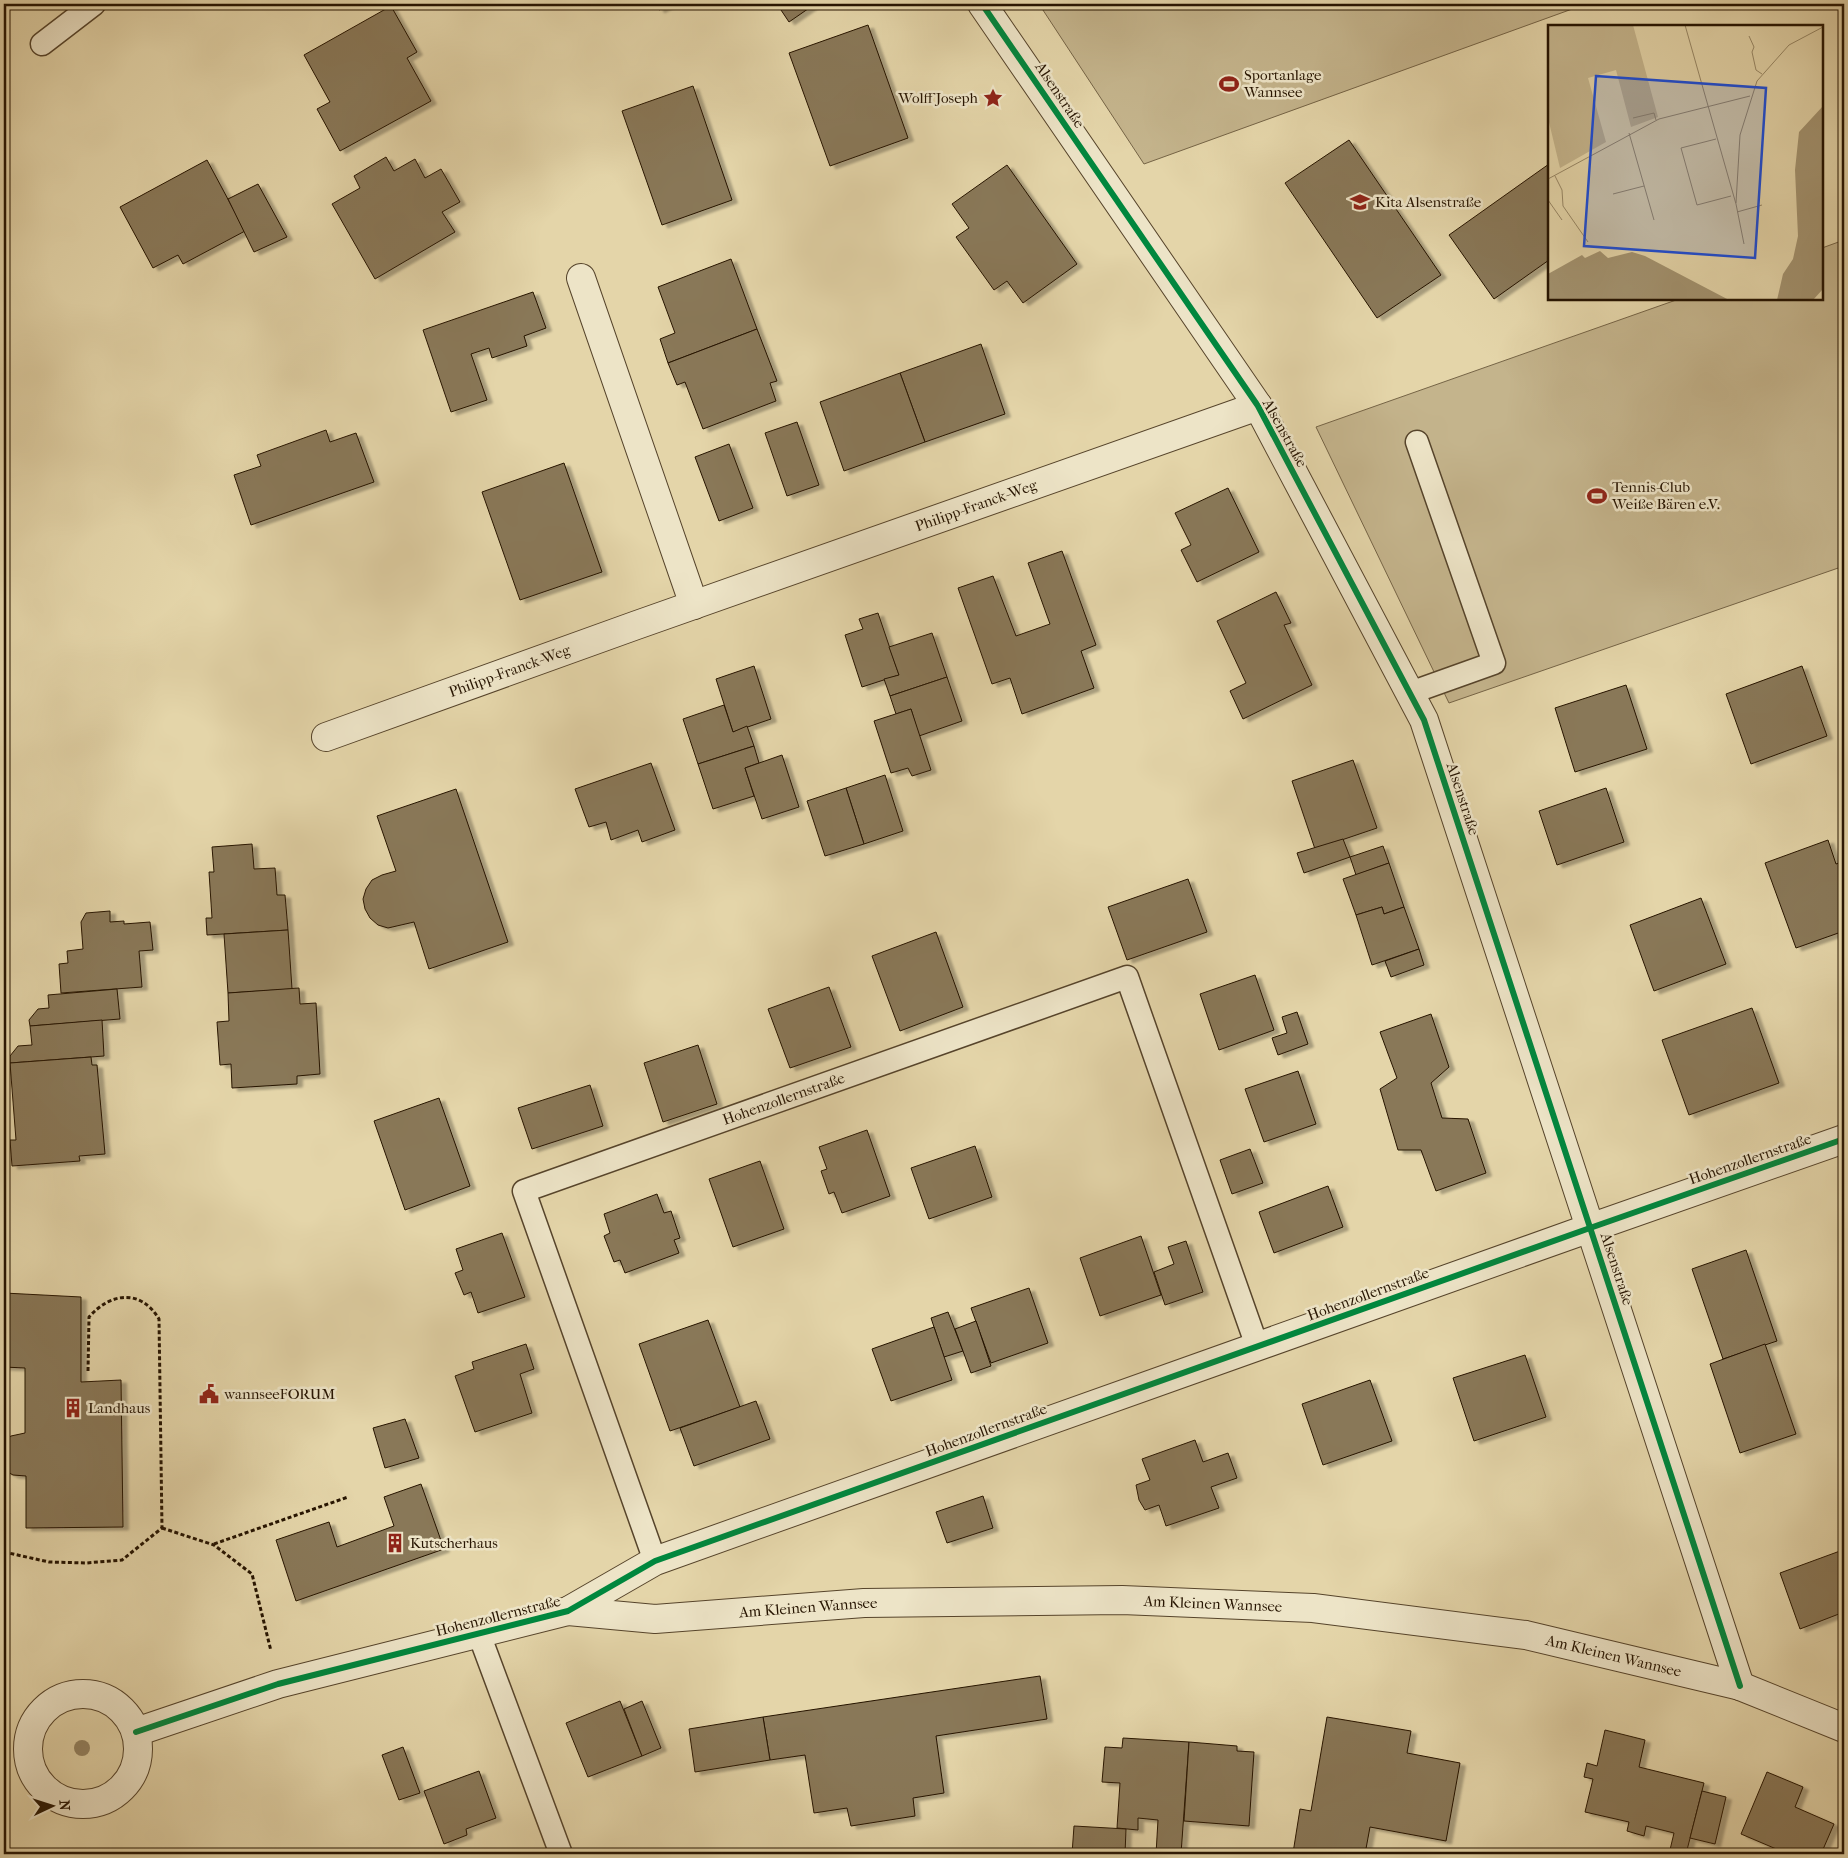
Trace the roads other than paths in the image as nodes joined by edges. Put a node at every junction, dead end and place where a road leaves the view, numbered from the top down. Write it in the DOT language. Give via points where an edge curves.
graph roads {
  1 [pos="94,4"];
  2 [pos="982,4"];
  3 [pos="42,44"];
  4 [pos="581,278"];
  5 [pos="1258,406"];
  6 [pos="1417,442"];
  7 [pos="694,605"];
  8 [pos="1410,693"];
  9 [pos="326,737"];
  10 [pos="1844,1139"];
  11 [pos="1590,1228"];
  12 [pos="1257,1346"];
  13 [pos="654,1561"];
  14 [pos="568,1611"];
  15 [pos="479,1634"];
  16 [pos="1740,1686"];
  17 [pos="1844,1728"];
  18 [pos="136,1732"];
  19 [pos="561,1854"];
  1 -- 3 [label="lane"];
  2 -- 5 [label="street, Alsenstraße"];
  4 -- 7 [label="street"];
  5 -- 7 [label="street, Philipp-Franck-Weg"];
  5 -- 8 [label="street, Alsenstraße"];
  6 -- 8 [label="lane" via="1494,663"];
  7 -- 9 [label="street, Philipp-Franck-Weg"];
  8 -- 11 [label="street, Alsenstraße" via="1424,720"];
  10 -- 11 [label="street, Hohenzollernstraße"];
  11 -- 12 [label="street, Hohenzollernstraße"];
  11 -- 16 [label="street, Alsenstraße"];
  12 -- 13 [label="street, Hohenzollernstraße"];
  12 -- 13 [label="lane, Hohenzollernstraße" via="1127,977 524,1191"];
  13 -- 14 [label="street, Hohenzollernstraße"];
  14 -- 15 [label="street, Hohenzollernstraße"];
  14 -- 16 [label="street, Am Kleinen Wannsee" via="655,1619 864,1603 1122,1600 1313,1608 1526,1635"];
  15 -- 18 [label="street, Hohenzollernstraße" via="278,1684"];
  15 -- 19 [label="lane"];
  16 -- 17 [label="street, Am Kleinen Wannsee"];
  18 -- 18 [label="street" via="126,1715 112,1702 94,1695 74,1694 56,1700 41,1712 31,1728 27,1747 29,1765 49,1794 64,1802 99,1803 115,1795 128,1782 136,1766"];
}
